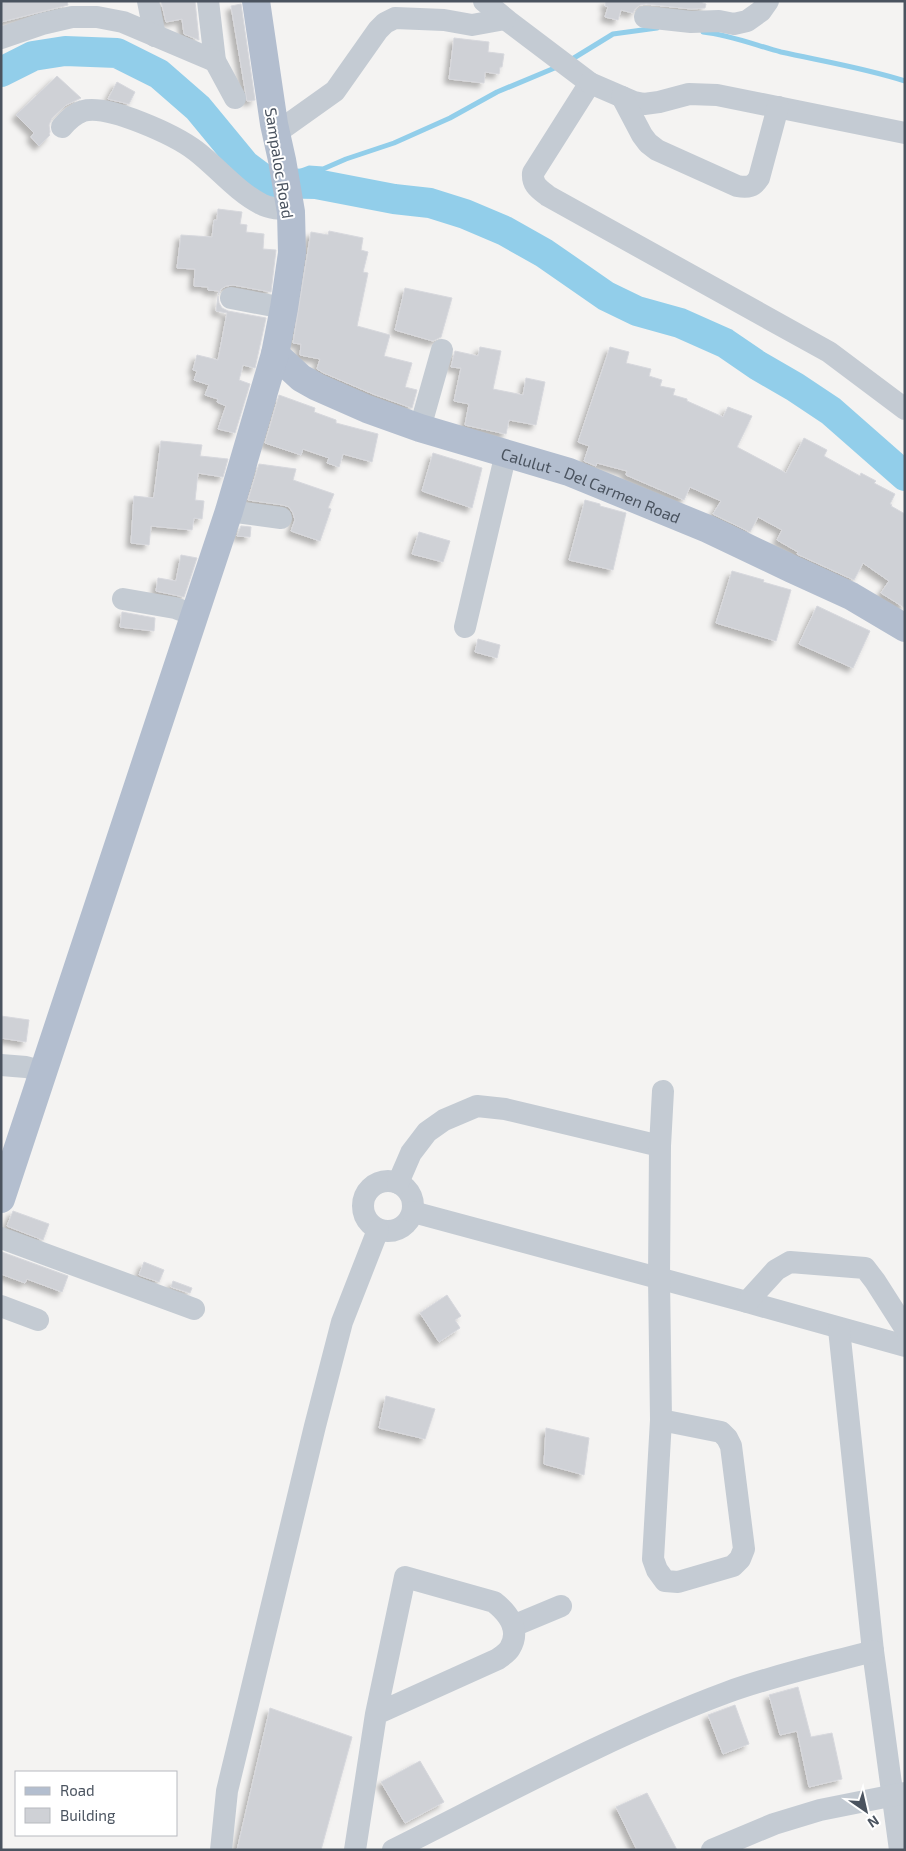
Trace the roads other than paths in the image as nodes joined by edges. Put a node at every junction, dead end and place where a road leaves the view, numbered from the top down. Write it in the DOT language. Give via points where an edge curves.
graph roads {
  1 [pos="148,1"];
  2 [pos="208,1"];
  3 [pos="256,1"];
  4 [pos="484,1"];
  5 [pos="768,1"];
  6 [pos="71,9"];
  7 [pos="646,17"];
  8 [pos="507,20"];
  9 [pos="155,36"];
  10 [pos="1,38"];
  11 [pos="215,61"];
  12 [pos="586,80"];
  13 [pos="622,97"];
  14 [pos="235,98"];
  15 [pos="778,107"];
  16 [pos="62,127"];
  17 [pos="276,133"];
  18 [pos="905,133"];
  19 [pos="290,205"];
  20 [pos="231,298"];
  21 [pos="284,308"];
  22 [pos="442,350"];
  23 [pos="275,354"];
  24 [pos="905,410"];
  25 [pos="420,428"];
  26 [pos="506,453"];
  27 [pos="229,511"];
  28 [pos="281,518"];
  29 [pos="124,599"];
  30 [pos="194,615"];
  31 [pos="465,627"];
  32 [pos="905,628"];
  33 [pos="1,1065"];
  34 [pos="44,1072"];
  35 [pos="663,1091"];
  36 [pos="660,1146"];
  37 [pos="398,1183"];
  38 [pos="1,1199"];
  39 [pos="413,1212"];
  40 [pos="378,1230"];
  41 [pos="1,1238"];
  42 [pos="659,1278"];
  43 [pos="747,1302"];
  44 [pos="1,1306"];
  45 [pos="194,1309"];
  46 [pos="38,1320"];
  47 [pos="905,1328"];
  48 [pos="839,1329"];
  49 [pos="905,1346"];
  50 [pos="661,1420"];
  51 [pos="561,1606"];
  52 [pos="513,1626"];
  53 [pos="873,1651"];
  54 [pos="376,1714"];
  55 [pos="899,1794"];
  56 [pos="221,1850"];
  57 [pos="355,1850"];
  58 [pos="393,1850"];
  59 [pos="712,1850"];
  60 [pos="900,1850"];
  1 -- 9 [label="street"];
  2 -- 11 [label="street"];
  3 -- 17 [label="main road, Sampaloc Road"];
  4 -- 8 [label="street"];
  5 -- 7 [label="street" via="747,21 734,24"];
  6 -- 9 [label="street" via="123,22"];
  6 -- 10 [label="street" via="42,24"];
  8 -- 12 [label="street"];
  8 -- 17 [label="street" via="472,25 395,18 378,30 335,91"];
  9 -- 11 [label="street"];
  11 -- 14 [label="street"];
  12 -- 13 [label="street"];
  12 -- 24 [label="street" via="533,173 536,187 829,352"];
  13 -- 15 [label="street" via="644,104 689,94 717,95"];
  13 -- 15 [label="street" via="648,144 656,150 747,188 759,178"];
  15 -- 18 [label="street"];
  16 -- 19 [label="street" via="71,117 84,111 104,112 139,122 184,142 261,205 273,209"];
  17 -- 19 [label="main road, Sampaloc Road"];
  19 -- 21 [label="main road, Sampaloc Road" via="292,253"];
  20 -- 21 [label="street"];
  21 -- 23 [label="main road, Sampaloc Road"];
  22 -- 25 [label="street"];
  23 -- 25 [label="main road, Calulut - Del Carmen Road" via="317,387"];
  23 -- 27 [label="main road, Sampaloc Road"];
  25 -- 26 [label="main road, Calulut - Del Carmen Road"];
  26 -- 31 [label="street"];
  26 -- 32 [label="main road, Calulut - Del Carmen Road" via="569,472 708,529 851,596"];
  27 -- 28 [label="street"];
  27 -- 30 [label="main road, Sampaloc Road"];
  29 -- 30 [label="street" via="175,608"];
  30 -- 34 [label="main road, Sampaloc Road"];
  33 -- 34 [label="street"];
  34 -- 38 [label="main road, Sampaloc Road"];
  35 -- 36 [label="street"];
  36 -- 37 [label="street" via="505,1109 477,1106 444,1120 427,1132 411,1153"];
  36 -- 42 [label="street"];
  37 -- 39 [label="street" via="408,1190 413,1200"];
  37 -- 40 [label="street" via="385,1181 372,1186 364,1197 362,1210 368,1222"];
  39 -- 40 [label="street" via="406,1225 392,1232"];
  39 -- 42 [label="street"];
  40 -- 56 [label="street" via="342,1322 315,1426 227,1791"];
  41 -- 45 [label="street"];
  42 -- 43 [label="street"];
  42 -- 50 [label="street"];
  43 -- 47 [label="street" via="776,1270 790,1262 864,1268"];
  43 -- 48 [label="street"];
  44 -- 46 [label="street"];
  48 -- 49 [label="street"];
  48 -- 53 [label="street"];
  50 -- 50 [label="street" via="721,1432 727,1438 731,1446 744,1549 732,1566 678,1582 663,1590 653,1559"];
  51 -- 52 [label="street"];
  52 -- 54 [label="street" via="514,1638 510,1649 498,1659"];
  52 -- 54 [label="street" via="505,1611 494,1602 406,1577"];
  53 -- 55 [label="street"];
  53 -- 58 [label="street" via="730,1692 666,1716"];
  54 -- 57 [label="street"];
  55 -- 59 [label="street" via="820,1810 774,1824"];
  55 -- 60 [label="street"];
}
